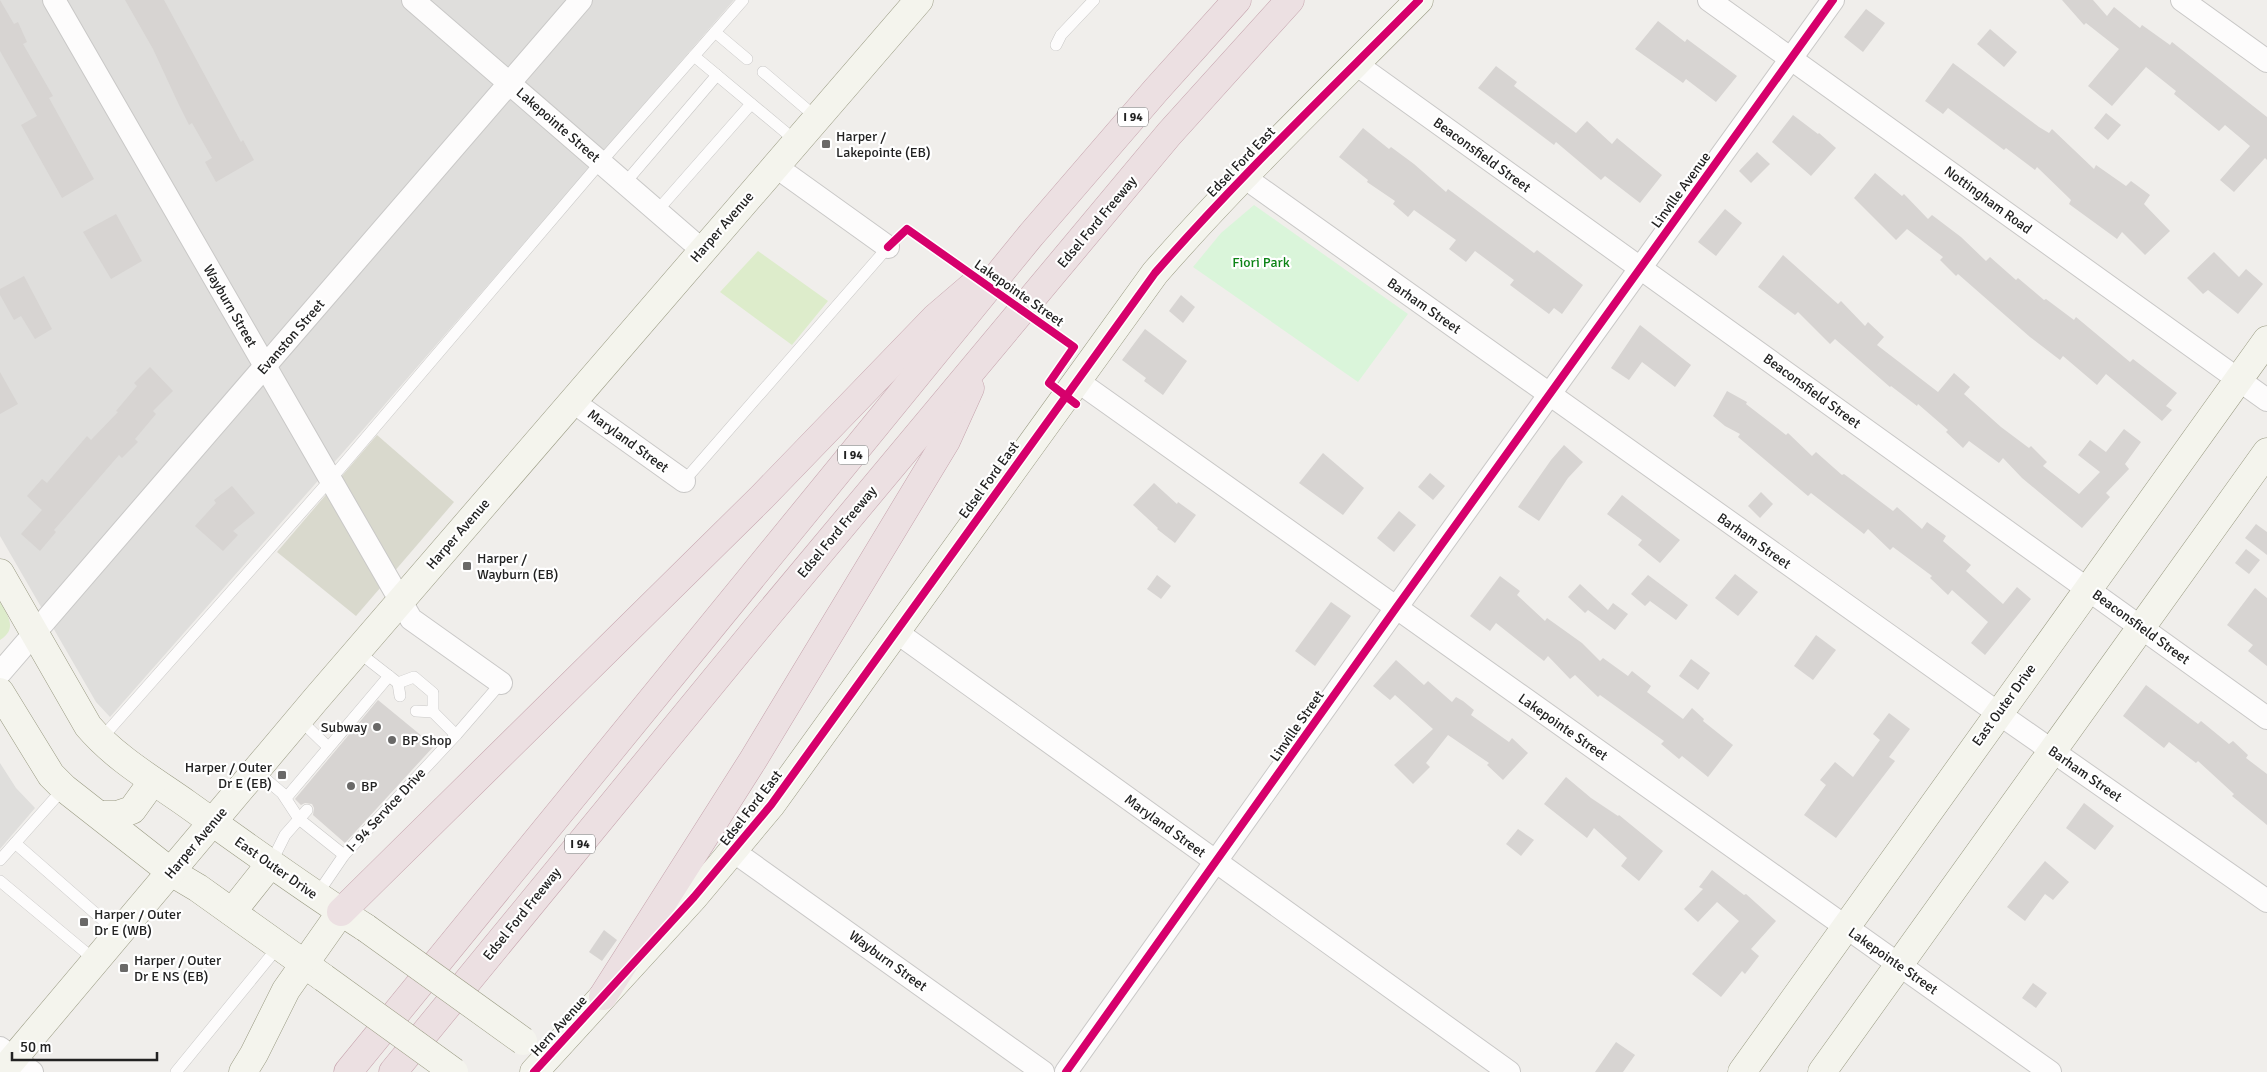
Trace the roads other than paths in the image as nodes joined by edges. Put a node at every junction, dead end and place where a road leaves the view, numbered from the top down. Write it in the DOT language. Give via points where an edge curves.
graph roads {
  1 [pos="54,0"];
  2 [pos="413,0"];
  3 [pos="581,0"];
  4 [pos="743,0"];
  5 [pos="1237,0"];
  6 [pos="1290,0"];
  7 [pos="1419,0"];
  8 [pos="1709,0"];
  9 [pos="1833,0"];
  10 [pos="2182,0"];
  11 [pos="915,1"];
  12 [pos="1091,3"];
  13 [pos="715,32"];
  14 [pos="1056,45"];
  15 [pos="694,56"];
  16 [pos="1791,58"];
  17 [pos="747,59"];
  18 [pos="2267,61"];
  19 [pos="1356,64"];
  20 [pos="763,72"];
  21 [pos="717,75"];
  22 [pos="509,83"];
  23 [pos="751,104"];
  24 [pos="817,118"];
  25 [pos="796,141"];
  26 [pos="601,162"];
  27 [pos="775,166"];
  28 [pos="1244,177"];
  29 [pos="625,183"];
  30 [pos="657,211"];
  31 [pos="1032,236"];
  32 [pos="888,247"];
  33 [pos="702,250"];
  34 [pos="1640,268"];
  35 [pos="2267,340"];
  36 [pos="984,357"];
  37 [pos="265,367"];
  38 [pos="1076,380"];
  39 [pos="2238,380"];
  40 [pos="1549,395"];
  41 [pos="2267,400"];
  42 [pos="572,401"];
  43 [pos="2267,452"];
  44 [pos="330,480"];
  45 [pos="684,482"];
  46 [pos="0,573"];
  47 [pos="2088,589"];
  48 [pos="400,601"];
  49 [pos="1396,608"];
  50 [pos="2141,627"];
  51 [pos="895,631"];
  52 [pos="35,633"];
  53 [pos="357,651"];
  54 [pos="0,673"];
  55 [pos="393,680"];
  56 [pos="500,683"];
  57 [pos="0,692"];
  58 [pos="400,696"];
  59 [pos="416,711"];
  60 [pos="433,712"];
  61 [pos="1998,713"];
  62 [pos="2267,718"];
  63 [pos="299,720"];
  64 [pos="456,734"];
  65 [pos="100,740"];
  66 [pos="328,747"];
  67 [pos="2052,751"];
  68 [pos="256,771"];
  69 [pos="153,781"];
  70 [pos="64,788"];
  71 [pos="286,798"];
  72 [pos="308,810"];
  73 [pos="100,815"];
  74 [pos="299,819"];
  75 [pos="213,823"];
  76 [pos="15,843"];
  77 [pos="733,851"];
  78 [pos="344,856"];
  79 [pos="0,860"];
  80 [pos="1216,862"];
  81 [pos="271,864"];
  82 [pos="171,872"];
  83 [pos="0,880"];
  84 [pos="316,896"];
  85 [pos="2267,902"];
  86 [pos="232,912"];
  87 [pos="340,912"];
  88 [pos="1845,927"];
  89 [pos="119,934"];
  90 [pos="278,947"];
  91 [pos="96,961"];
  92 [pos="1898,965"];
  93 [pos="313,971"];
  94 [pos="603,996"];
  95 [pos="12,1063"];
  96 [pos="548,1068"];
  97 [pos="176,1072"];
  98 [pos="243,1072"];
  99 [pos="348,1072"];
  100 [pos="393,1072"];
  101 [pos="454,1072"];
  102 [pos="1043,1072"];
  103 [pos="1066,1072"];
  104 [pos="1509,1072"];
  105 [pos="1742,1072"];
  106 [pos="1822,1072"];
  107 [pos="2050,1072"];
  1 -- 37 [label="street, Wayburn Street"];
  2 -- 22 [label="street, Lakepointe Street"];
  3 -- 22 [label="street, Evanston Street"];
  4 -- 13 [label="lane"];
  5 -- 31 [label="highway, I 94"];
  6 -- 36 [label="highway, Edsel Ford Freeway / I 94" via="1169,134"];
  7 -- 19 [label="street, Edsel Ford East"];
  8 -- 16 [label="street, Nottingham Road"];
  9 -- 16 [label="street, Linville Avenue"];
  10 -- 18 [label="street"];
  11 -- 24 [label="street, Harper Avenue"];
  12 -- 14 [label="lane" via="1061,35"];
  13 -- 15 [label="lane"];
  13 -- 17 [label="lane"];
  15 -- 21 [label="lane"];
  15 -- 26 [label="lane"];
  16 -- 34 [label="street, Linville Avenue"];
  16 -- 39 [label="street, Nottingham Road"];
  19 -- 28 [label="street, Edsel Ford East"];
  19 -- 34 [label="street, Beaconsfield Street"];
  20 -- 24 [label="lane"];
  21 -- 23 [label="lane"];
  21 -- 29 [label="lane"];
  22 -- 26 [label="street, Lakepointe Street"];
  22 -- 37 [label="street, Evanston Street"];
  23 -- 25 [label="lane"];
  23 -- 30 [label="lane"];
  24 -- 25 [label="street, Harper Avenue"];
  25 -- 27 [label="street, Harper Avenue"];
  26 -- 29 [label="street, Lakepointe Street"];
  26 -- 44 [label="lane"];
  27 -- 32 [label="street"];
  27 -- 33 [label="street, Harper Avenue"];
  28 -- 38 [label="street, Edsel Ford East" via="1155,273"];
  28 -- 40 [label="street, Barham Street"];
  29 -- 30 [label="street, Lakepointe Street"];
  30 -- 33 [label="street, Lakepointe Street"];
  31 -- 87 [label="highway" via="935,318 762,497"];
  31 -- 99 [label="highway, I 94"];
  32 -- 45 [label="lane"];
  33 -- 42 [label="street, Harper Avenue"];
  34 -- 40 [label="street, Linville Avenue"];
  34 -- 47 [label="street, Beaconsfield Street"];
  35 -- 39 [label="street, East Outer Drive"];
  36 -- 94 [label="highway" via="946,441 752,760"];
  36 -- 100 [label="highway, Edsel Ford Freeway / I 94"];
  37 -- 44 [label="street, Wayburn Street"];
  37 -- 52 [label="street, Evanston Street"];
  38 -- 49 [label="street, Lakepointe Street"];
  38 -- 51 [label="street, Edsel Ford East"];
  39 -- 41 [label="street, Nottingham Road"];
  39 -- 47 [label="street, East Outer Drive"];
  40 -- 49 [label="street, Linville Street"];
  40 -- 61 [label="street, Barham Street"];
  42 -- 45 [label="street, Maryland Street"];
  42 -- 48 [label="street, Harper Avenue"];
  43 -- 50 [label="street"];
  44 -- 48 [label="street, Wayburn Street"];
  44 -- 65 [label="lane"];
  46 -- 52 [label="street, East Outer Drive"];
  47 -- 50 [label="street, Beaconsfield Street"];
  47 -- 61 [label="street, East Outer Drive"];
  48 -- 53 [label="street, Harper Avenue"];
  48 -- 56 [label="street, Wayburn Street" via="411,619"];
  49 -- 80 [label="street, Linville Street"];
  49 -- 88 [label="street, Lakepointe Street"];
  50 -- 62 [label="street, Beaconsfield Street"];
  50 -- 67 [label="street"];
  51 -- 77 [label="street, Edsel Ford East" via="772,805"];
  51 -- 80 [label="street, Maryland Street"];
  52 -- 54 [label="street, Evanston Street"];
  52 -- 65 [label="street, East Outer Drive" via="88,726"];
  53 -- 55 [label="lane"];
  53 -- 63 [label="street, Harper Avenue"];
  55 -- 58 [label="lane"];
  55 -- 60 [label="lane" via="414,677 433,693"];
  55 -- 66 [label="lane" via="342,737"];
  56 -- 64 [label="lane, I- 94 Service Drive"];
  57 -- 70 [label="street" via="51,775"];
  59 -- 60 [label="lane"];
  60 -- 64 [label="lane"];
  61 -- 67 [label="street, Barham Street"];
  61 -- 88 [label="street, East Outer Drive"];
  63 -- 66 [label="lane"];
  63 -- 68 [label="street, Harper Avenue"];
  64 -- 78 [label="lane, I- 94 Service Drive" via="401,789"];
  65 -- 69 [label="street, East Outer Drive"];
  66 -- 71 [label="lane"];
  67 -- 85 [label="street, Barham Street"];
  67 -- 92 [label="street"];
  68 -- 71 [label="lane"];
  68 -- 75 [label="street, Harper Avenue"];
  69 -- 73 [label="street" via="132,810"];
  69 -- 75 [label="street, East Outer Drive"];
  70 -- 73 [label="street"];
  70 -- 76 [label="lane"];
  71 -- 74 [label="lane"];
  72 -- 74 [label="lane"];
  73 -- 82 [label="street"];
  74 -- 78 [label="lane" via="323,832"];
  74 -- 81 [label="lane" via="285,835"];
  75 -- 81 [label="street, East Outer Drive"];
  75 -- 82 [label="street, Harper Avenue"];
  76 -- 79 [label="lane"];
  76 -- 89 [label="lane"];
  77 -- 94 [label="street, Edsel Ford East"];
  77 -- 102 [label="street, Wayburn Street"];
  78 -- 84 [label="lane, I- 94 Service Drive"];
  80 -- 103 [label="street, Linville Street"];
  80 -- 104 [label="street, Maryland Street"];
  81 -- 84 [label="street, East Outer Drive"];
  81 -- 86 [label="street"];
  82 -- 86 [label="street"];
  82 -- 89 [label="street, Harper Avenue"];
  83 -- 91 [label="lane"];
  84 -- 87 [label="street, East Outer Drive"];
  86 -- 90 [label="street"];
  87 -- 93 [label="street"];
  87 -- 96 [label="street, East Outer Drive, bridge" via="523,1041"];
  88 -- 92 [label="street, Lakepointe Street"];
  88 -- 105 [label="street, East Outer Drive"];
  89 -- 91 [label="street, Harper Avenue"];
  90 -- 93 [label="street"];
  90 -- 97 [label="lane"];
  91 -- 95 [label="street, Harper Avenue"];
  92 -- 106 [label="street"];
  92 -- 107 [label="street, Lakepointe Street"];
  93 -- 98 [label="street" via="284,994"];
  93 -- 101 [label="street, bridge"];
  94 -- 96 [label="street, Hern Avenue"];
}
